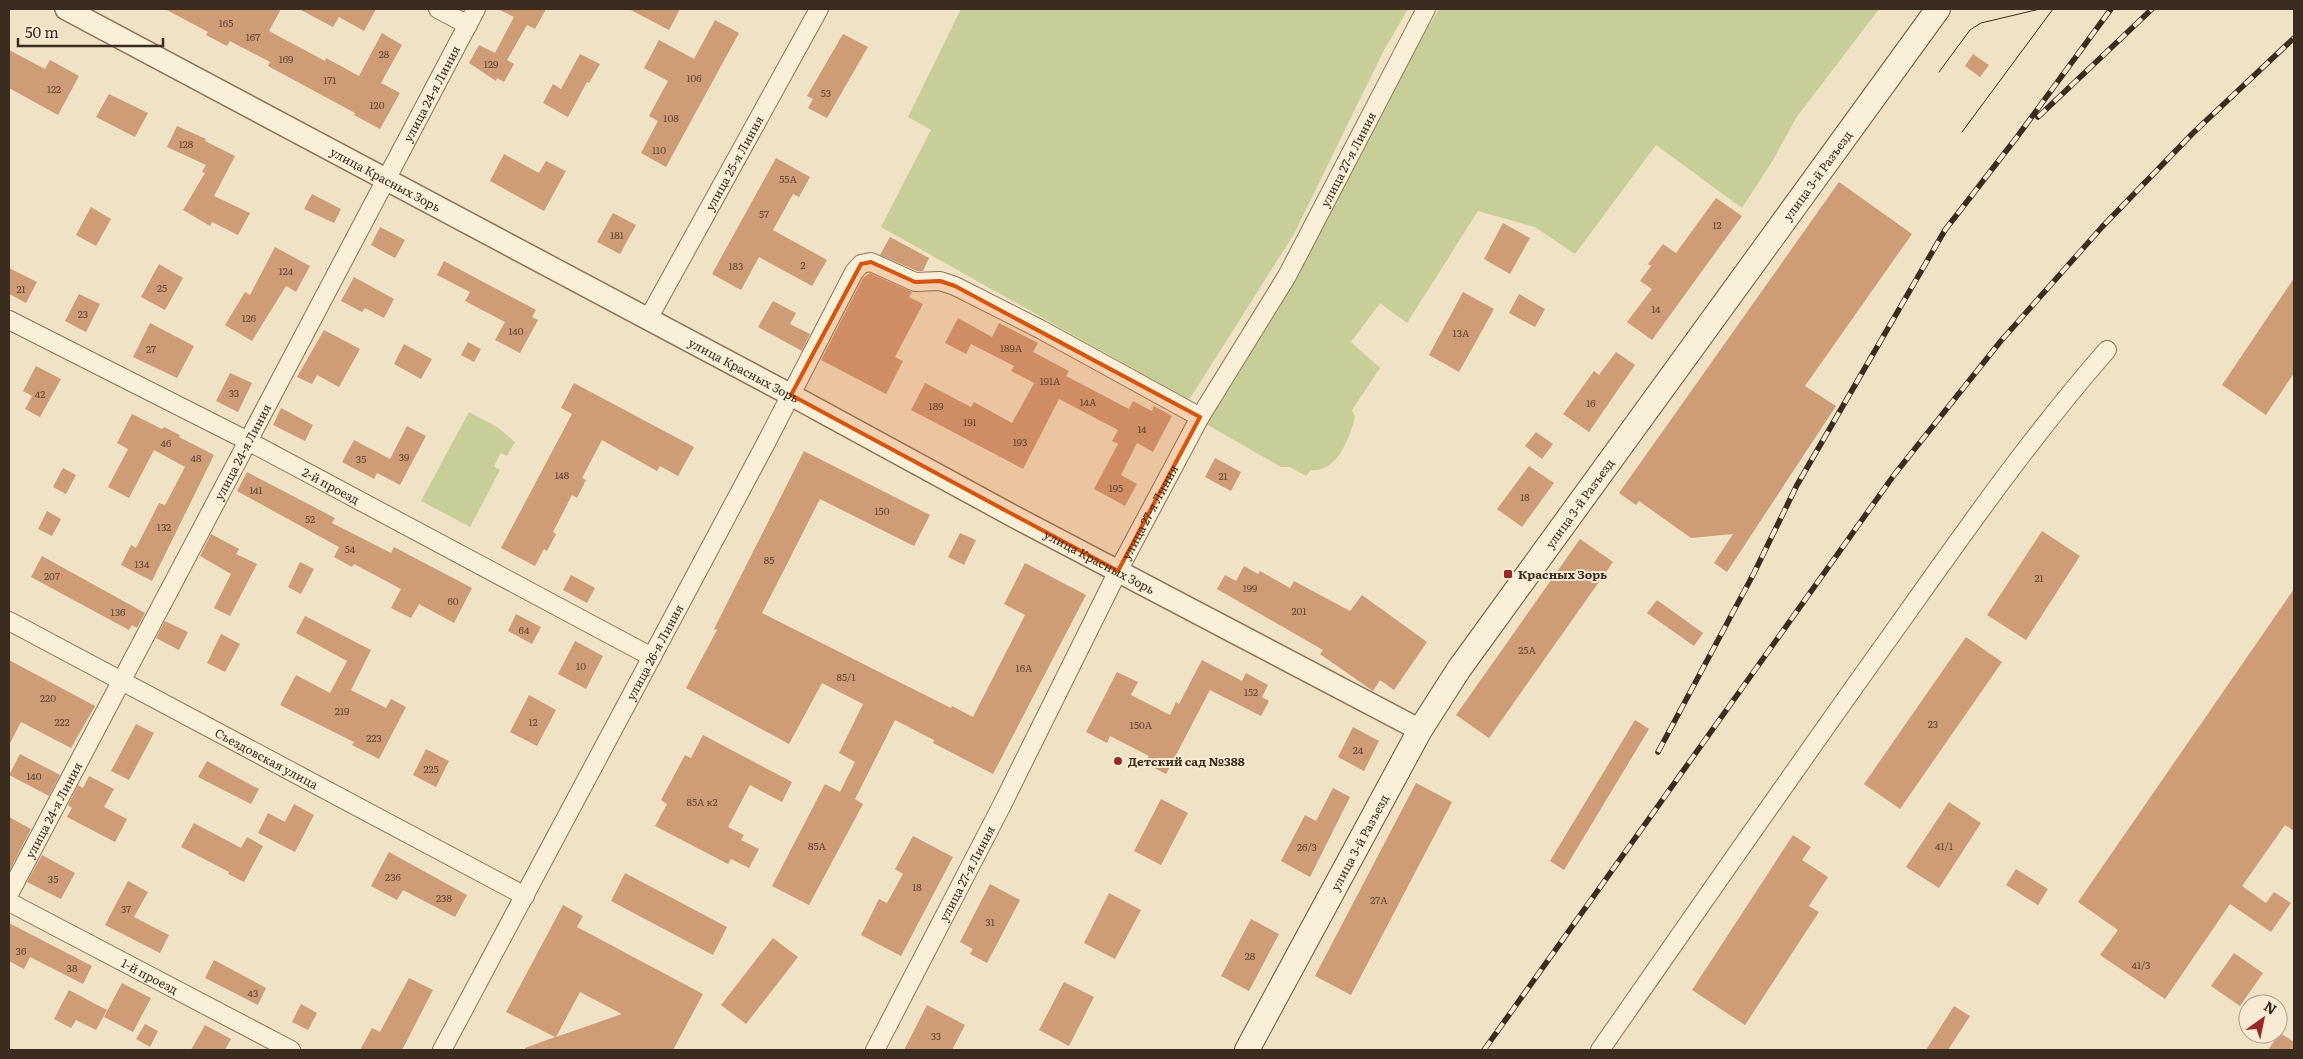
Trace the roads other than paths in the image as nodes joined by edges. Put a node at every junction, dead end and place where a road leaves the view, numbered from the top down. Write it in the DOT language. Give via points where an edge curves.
graph roads {
  1 [pos="66,9"];
  2 [pos="438,9"];
  3 [pos="476,9"];
  4 [pos="820,9"];
  5 [pos="1426,9"];
  6 [pos="1938,9"];
  7 [pos="468,25"];
  8 [pos="386,179"];
  9 [pos="648,319"];
  10 [pos="9,320"];
  11 [pos="2107,350"];
  12 [pos="791,395"];
  13 [pos="1200,417"];
  14 [pos="248,441"];
  15 [pos="1118,571"];
  16 [pos="9,621"];
  17 [pos="652,657"];
  18 [pos="123,680"];
  19 [pos="1420,730"];
  20 [pos="9,894"];
  21 [pos="525,896"];
  22 [pos="9,902"];
  23 [pos="291,1050"];
  24 [pos="442,1050"];
  25 [pos="875,1050"];
  26 [pos="1247,1050"];
  27 [pos="1600,1050"];
  1 -- 8 [label="street, улица Красных Зорь"];
  2 -- 7 [label="street"];
  3 -- 7 [label="street, улица 24-я Линия"];
  4 -- 9 [label="street, улица 25-я Линия"];
  5 -- 13 [label="street, улица 27-я Линия" via="1287,276"];
  6 -- 19 [label="main road, улица 3-й Разъезд" via="1551,540 1459,669"];
  7 -- 8 [label="street, улица 24-я Линия"];
  8 -- 9 [label="street, улица Красных Зорь"];
  8 -- 14 [label="street, улица 24-я Линия"];
  9 -- 12 [label="street, улица Красных Зорь"];
  10 -- 14 [label="street, 2-й проезд"];
  11 -- 27 [label="street" via="2063,400 1925,588 1768,806"];
  12 -- 13 [label="street, улица 26-я Линия" via="854,272 861,264 871,262 915,282 940,281 955,286"];
  12 -- 15 [label="street, улица Красных Зорь"];
  12 -- 17 [label="street, улица 26-я Линия"];
  13 -- 15 [label="street, улица 27-я Линия"];
  14 -- 17 [label="street, 2-й проезд"];
  14 -- 18 [label="street, улица 24-я Линия"];
  15 -- 19 [label="street, улица Красных Зорь"];
  15 -- 25 [label="street, улица 27-я Линия"];
  16 -- 18 [label="street, Съездовская улица"];
  17 -- 21 [label="street, улица 26-я Линия"];
  18 -- 20 [label="street, улица 24-я Линия"];
  18 -- 21 [label="street, Съездовская улица"];
  19 -- 26 [label="main road, улица 3-й Разъезд"];
  21 -- 24 [label="street, улица 26-я Линия"];
  22 -- 23 [label="street, 1-й проезд"];
}
